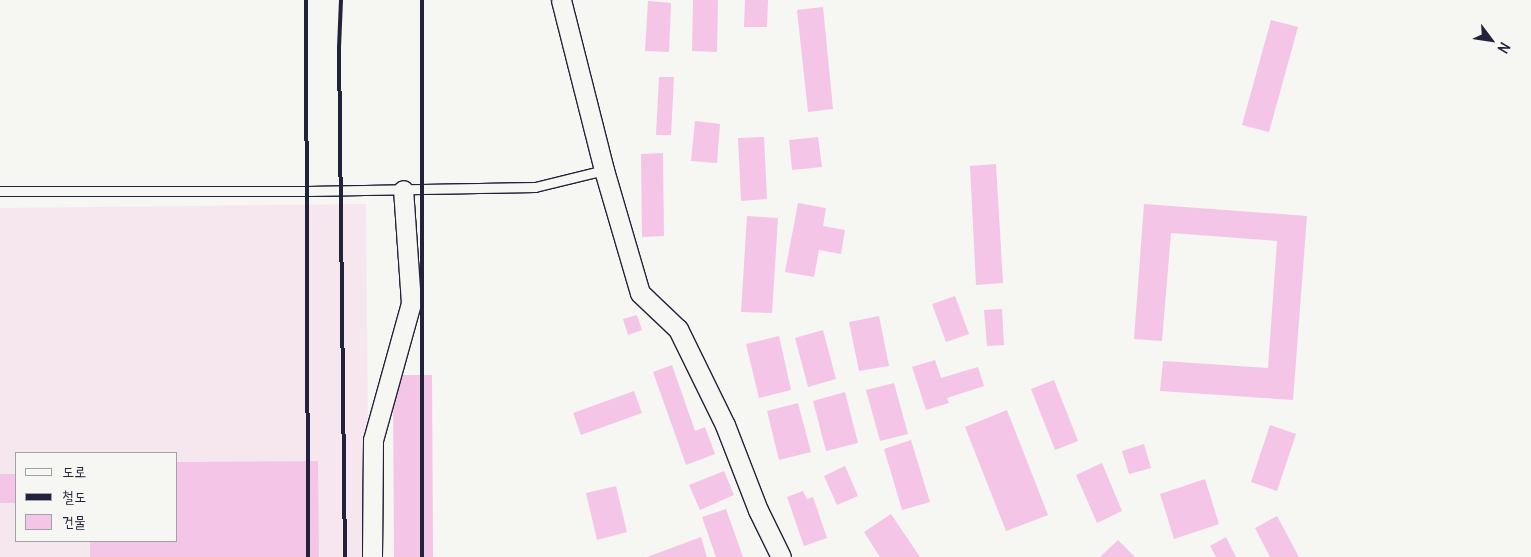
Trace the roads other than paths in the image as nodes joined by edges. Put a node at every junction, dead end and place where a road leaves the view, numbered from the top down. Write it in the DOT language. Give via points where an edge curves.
graph roads {
  1 [pos="562,0"];
  2 [pos="604,170"];
  3 [pos="403,190"];
  4 [pos="0,191"];
  5 [pos="372,557"];
  6 [pos="782,557"];
  1 -- 2 [label="street"];
  2 -- 3 [label="lane" via="536,187"];
  2 -- 6 [label="street" via="640,293 678,329 725,425 758,510"];
  3 -- 4 [label="lane"];
  3 -- 5 [label="street" via="411,303 373,440"];
}
